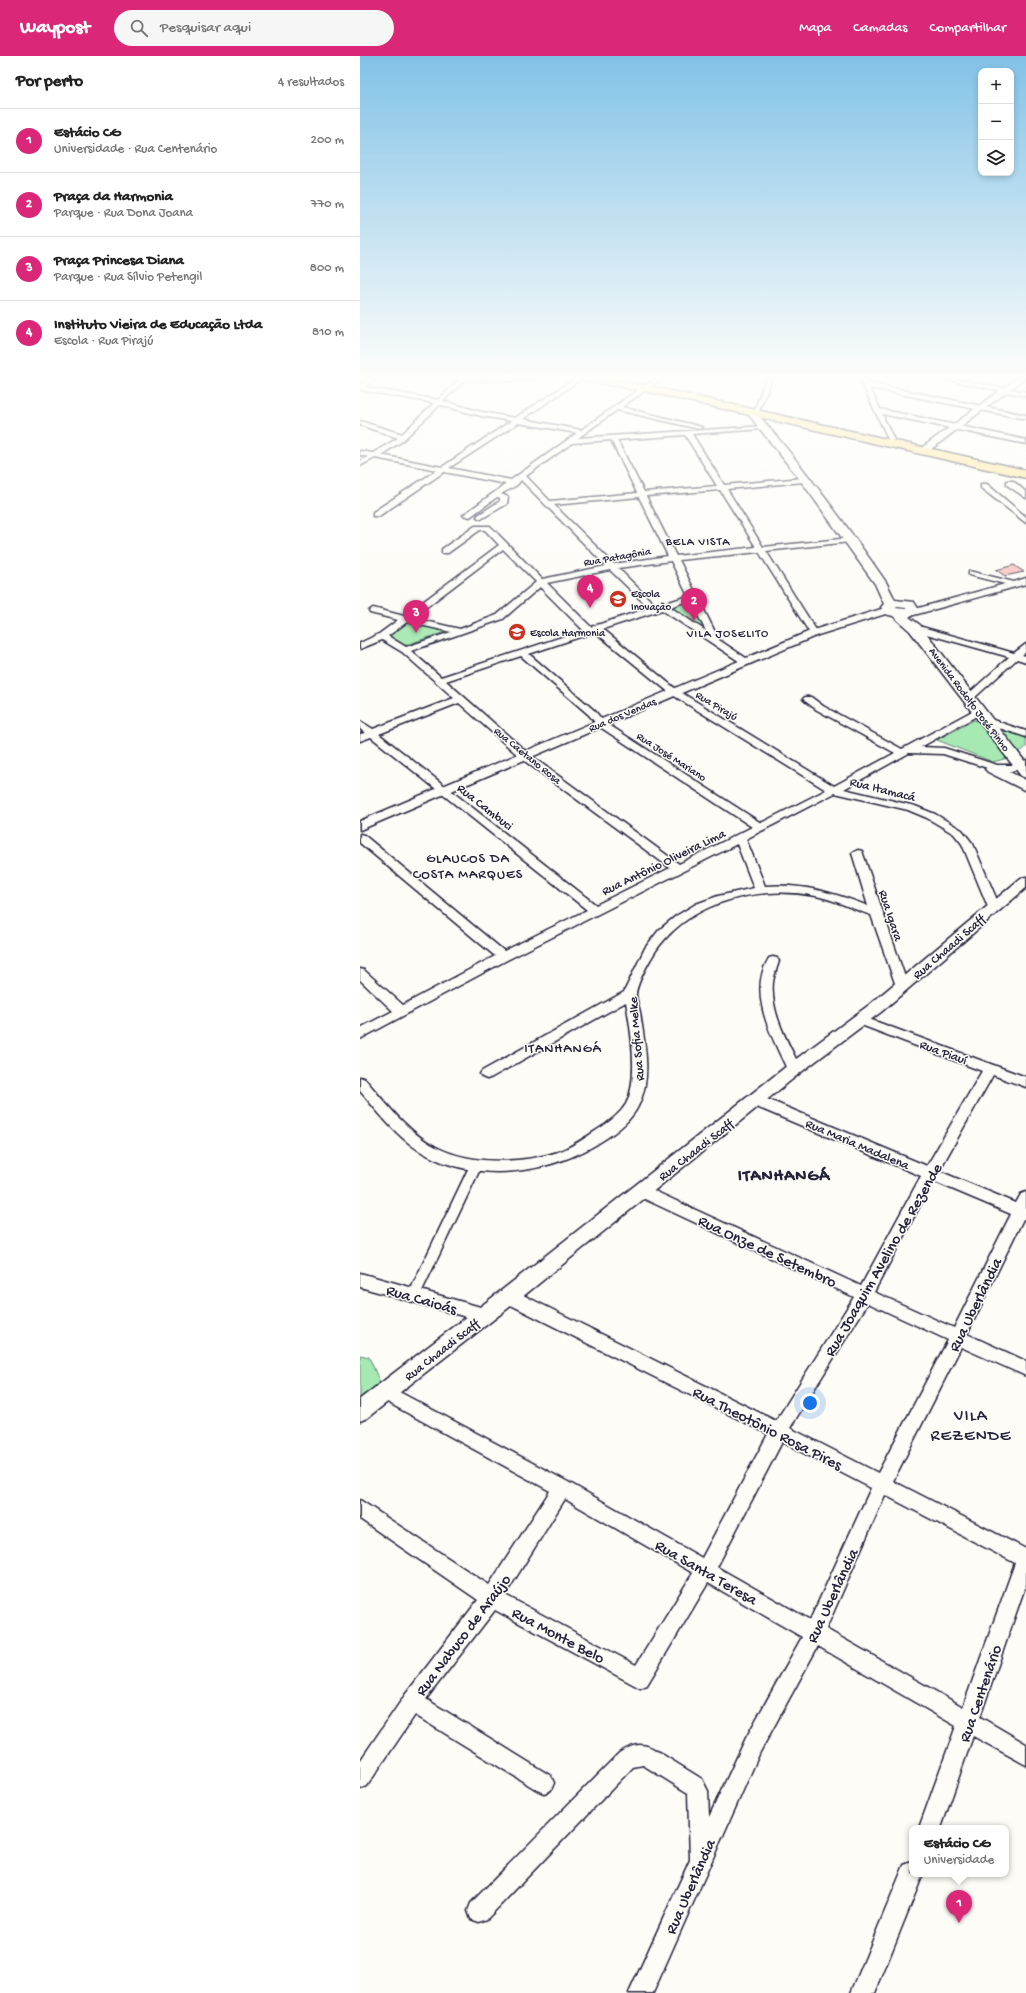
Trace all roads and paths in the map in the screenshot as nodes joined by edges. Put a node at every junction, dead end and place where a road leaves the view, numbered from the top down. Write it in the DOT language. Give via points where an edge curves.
graph roads {
  1 [pos="435,468"];
  2 [pos="534,468"];
  3 [pos="629,468"];
  4 [pos="709,468"];
  5 [pos="796,468"];
  6 [pos="1004,468"];
  7 [pos="443,470"];
  8 [pos="1026,474"];
  9 [pos="522,477"];
  10 [pos="804,480"];
  11 [pos="514,483"];
  12 [pos="1010,483"];
  13 [pos="720,486"];
  14 [pos="984,486"];
  15 [pos="642,494"];
  16 [pos="496,495"];
  17 [pos="1026,496"];
  18 [pos="549,503"];
  19 [pos="376,514"];
  20 [pos="467,515"];
  21 [pos="481,517"];
  22 [pos="1026,521"];
  23 [pos="850,540"];
  24 [pos="504,545"];
  25 [pos="761,549"];
  26 [pos="445,551"];
  27 [pos="673,558"];
  28 [pos="611,566"];
  29 [pos="972,572"];
  30 [pos="1026,581"];
  31 [pos="541,582"];
  32 [pos="1012,584"];
  33 [pos="1026,588"];
  34 [pos="692,597"];
  35 [pos="658,608"];
  36 [pos="373,611"];
  37 [pos="904,613"];
  38 [pos="405,618"];
  39 [pos="592,629"];
  40 [pos="461,632"];
  41 [pos="814,633"];
  42 [pos="382,636"];
  43 [pos="714,641"];
  44 [pos="360,646"];
  45 [pos="1026,647"];
  46 [pos="405,650"];
  47 [pos="521,652"];
  48 [pos="1021,657"];
  49 [pos="746,662"];
  50 [pos="440,680"];
  51 [pos="674,692"];
  52 [pos="970,698"];
  53 [pos="460,699"];
  54 [pos="808,699"];
  55 [pos="983,716"];
  56 [pos="600,723"];
  57 [pos="360,724"];
  58 [pos="937,732"];
  59 [pos="372,734"];
  60 [pos="1026,734"];
  61 [pos="360,738"];
  62 [pos="903,751"];
  63 [pos="944,751"];
  64 [pos="526,757"];
  65 [pos="1022,765"];
  66 [pos="989,766"];
  67 [pos="1026,786"];
  68 [pos="443,790"];
  69 [pos="834,790"];
  70 [pos="360,826"];
  71 [pos="760,827"];
  72 [pos="360,837"];
  73 [pos="740,838"];
  74 [pos="858,853"];
  75 [pos="679,869"];
  76 [pos="1026,881"];
  77 [pos="761,890"];
  78 [pos="994,907"];
  79 [pos="595,910"];
  80 [pos="876,913"];
  81 [pos="503,957"];
  82 [pos="773,961"];
  83 [pos="360,973"];
  84 [pos="902,986"];
  85 [pos="630,994"];
  86 [pos="402,1012"];
  87 [pos="861,1020"];
  88 [pos="360,1034"];
  89 [pos="990,1068"];
  90 [pos="794,1069"];
  91 [pos="487,1074"];
  92 [pos="360,1082"];
  93 [pos="1026,1082"];
  94 [pos="757,1101"];
  95 [pos="476,1165"];
  96 [pos="930,1174"];
  97 [pos="641,1191"];
  98 [pos="1024,1208"];
  99 [pos="360,1280"];
  100 [pos="865,1294"];
  101 [pos="414,1295"];
  102 [pos="509,1296"];
  103 [pos="484,1315"];
  104 [pos="958,1338"];
  105 [pos="1026,1369"];
  106 [pos="384,1392"];
  107 [pos="360,1411"];
  108 [pos="779,1431"];
  109 [pos="881,1485"];
  110 [pos="562,1488"];
  111 [pos="360,1509"];
  112 [pos="1026,1559"];
  113 [pos="706,1570"];
  114 [pos="492,1598"];
  115 [pos="814,1634"];
  116 [pos="640,1678"];
  117 [pos="412,1702"];
  118 [pos="968,1722"];
  119 [pos="1026,1755"];
  120 [pos="360,1779"];
  121 [pos="544,1783"];
  122 [pos="931,1825"];
  123 [pos="700,1863"];
  124 [pos="910,1877"];
  125 [pos="480,1910"];
  126 [pos="641,1993"];
  127 [pos="863,1993"];
  1 -- 7 [label="street"];
  2 -- 9 [label="street"];
  3 -- 15 [label="street"];
  4 -- 13 [label="street"];
  5 -- 10 [label="main road"];
  6 -- 8 [label="main road"];
  7 -- 11 [label="street"];
  7 -- 19 [label="street"];
  9 -- 11 [label="street"];
  9 -- 18 [label="street"];
  10 -- 13 [label="street"];
  10 -- 23 [label="main road"];
  11 -- 16 [label="street"];
  12 -- 17 [label="street"];
  13 -- 15 [label="street"];
  13 -- 25 [label="street"];
  14 -- 22 [label="street"];
  15 -- 18 [label="street"];
  15 -- 27 [label="street"];
  16 -- 20 [label="street"];
  16 -- 21 [label="street" via="504,497 504,502"];
  18 -- 28 [label="street"];
  23 -- 25 [label="street, Rua Patagônia"];
  23 -- 37 [label="main road"];
  24 -- 26 [label="street, Rua Pirajú" via="489,529 480,527"];
  24 -- 31 [label="street, Rua Pirajú"];
  24 -- 38 [label="street"];
  25 -- 27 [label="street, Rua Patagônia"];
  25 -- 41 [label="street"];
  27 -- 28 [label="street, Rua Patagônia"];
  27 -- 34 [label="street"];
  28 -- 31 [label="street, Rua Patagônia"];
  28 -- 35 [label="street"];
  29 -- 32 [label="street"];
  30 -- 32 [label="street"];
  31 -- 39 [label="street, Rua Pirajú"];
  31 -- 40 [label="street, Rua Patagônia" via="500,617"];
  32 -- 33 [label="street"];
  32 -- 37 [label="street"];
  34 -- 35 [label="street"];
  34 -- 43 [label="street"];
  35 -- 39 [label="street"];
  35 -- 43 [label="street"];
  36 -- 38 [label="street"];
  37 -- 41 [label="street, Rua dos Vendas"];
  37 -- 48 [label="street"];
  37 -- 52 [label="main road, Avenida Rodolfo José Pinho"];
  38 -- 40 [label="street"];
  38 -- 42 [label="street"];
  39 -- 47 [label="street"];
  39 -- 51 [label="street, Rua Pirajú"];
  40 -- 46 [label="street, Rua Patagônia"];
  41 -- 49 [label="street, Rua dos Vendas"];
  42 -- 44 [label="street"];
  42 -- 46 [label="street, Rua Caetano Rosa"];
  43 -- 49 [label="street"];
  45 -- 48 [label="street"];
  46 -- 50 [label="street, Rua Caetano Rosa"];
  47 -- 50 [label="street"];
  47 -- 56 [label="street, Rua José Mariano" via="592,713"];
  48 -- 52 [label="street"];
  49 -- 51 [label="street, Rua dos Vendas"];
  50 -- 53 [label="street, Rua Caetano Rosa"];
  51 -- 56 [label="street, Rua dos Vendas"];
  51 -- 69 [label="street, Rua Pirajú"];
  52 -- 55 [label="main road, Avenida Rodolfo José Pinho"];
  53 -- 59 [label="street"];
  53 -- 64 [label="street, Rua Caetano Rosa"];
  54 -- 62 [label="street" via="820,708"];
  55 -- 58 [label="street, Rua Antônio Oliveira Lima"];
  55 -- 60 [label="street"];
  55 -- 65 [label="main road, Avenida Rodolfo José Pinho"];
  56 -- 64 [label="street, Rua dos Vendas"];
  56 -- 71 [label="street, Rua José Mariano"];
  57 -- 59 [label="street, Rua Cambuci"];
  58 -- 62 [label="street, Rua Antônio Oliveira Lima"];
  58 -- 63 [label="street" via="934,743"];
  59 -- 61 [label="street"];
  59 -- 68 [label="street, Rua Cambuci"];
  62 -- 63 [label="street"];
  62 -- 69 [label="street, Rua Antônio Oliveira Lima"];
  63 -- 66 [label="street"];
  64 -- 68 [label="street, Rua dos Vendas"];
  64 -- 75 [label="street, Rua Caetano Rosa"];
  65 -- 66 [label="street"];
  66 -- 67 [label="main road"];
  68 -- 70 [label="street, Rua dos Vendas"];
  68 -- 79 [label="street, Rua Cambuci"];
  69 -- 71 [label="street, Rua Antônio Oliveira Lima"];
  69 -- 78 [label="street, Rua Itamacá" via="912,808 958,832 967,844"];
  71 -- 73 [label="street, Rua Antônio Oliveira Lima"];
  72 -- 81 [label="street"];
  73 -- 75 [label="street, Rua Antônio Oliveira Lima"];
  73 -- 77 [label="street"];
  74 -- 80 [label="street, Rua Igara"];
  75 -- 79 [label="street, Rua Antônio Oliveira Lima"];
  76 -- 78 [label="street, Rua Chaadi Scaff"];
  77 -- 80 [label="street, Rua Sofia Melke" via="814,893"];
  77 -- 85 [label="street, Rua Sofia Melke" via="739,893 711,902 666,929 644,959"];
  78 -- 84 [label="street, Rua Chaadi Scaff"];
  79 -- 81 [label="street, Rua Antônio Oliveira Lima"];
  80 -- 84 [label="street, Rua Igara"];
  81 -- 86 [label="street, Rua Antônio Oliveira Lima"];
  82 -- 90 [label="street" via="767,981 767,996 775,1028"];
  83 -- 86 [label="street"];
  84 -- 87 [label="street, Rua Chaadi Scaff"];
  85 -- 91 [label="street"];
  85 -- 95 [label="street, Rua Sofia Melke" via="639,1052 639,1087 632,1106 613,1126 586,1145 557,1158 526,1164"];
  86 -- 88 [label="street, Rua Antônio Oliveira Lima"];
  87 -- 89 [label="street, Rua Piauí"];
  87 -- 90 [label="street, Rua Chaadi Scaff"];
  89 -- 93 [label="street, Rua Piauí"];
  89 -- 96 [label="street, Rua Joaquim Avelino de Rezende"];
  90 -- 94 [label="street, Rua Chaadi Scaff"];
  92 -- 95 [label="street, Rua Sofia Melke" via="413,1139 430,1151 450,1160"];
  94 -- 96 [label="street, Rua Maria Madalena"];
  94 -- 97 [label="street, Rua Chaadi Scaff"];
  95 -- 101 [label="street"];
  96 -- 98 [label="street, Rua Maria Madalena"];
  96 -- 100 [label="street, Rua Joaquim Avelino de Rezende"];
  97 -- 100 [label="street, Rua Onze de Setembro"];
  97 -- 102 [label="street, Rua Chaadi Scaff"];
  98 -- 104 [label="street, Rua Uberlândia"];
  99 -- 101 [label="street, Rua Caioás"];
  100 -- 104 [label="street, Rua Onze de Setembro"];
  100 -- 108 [label="street, Rua Joaquim Avelino de Rezende"];
  101 -- 103 [label="street, Rua Caioás"];
  102 -- 103 [label="street, Rua Chaadi Scaff"];
  102 -- 108 [label="street, Rua Theotônio Rosa Pires"];
  103 -- 106 [label="street, Rua Chaadi Scaff"];
  104 -- 105 [label="street, Rua Onze de Setembro"];
  104 -- 109 [label="street, Rua Uberlândia"];
  106 -- 107 [label="street, Rua Chaadi Scaff"];
  106 -- 110 [label="street, Rua Santa Teresa"];
  108 -- 109 [label="street, Rua Theotônio Rosa Pires"];
  108 -- 113 [label="street, Rua Joaquim Avelino de Rezende"];
  109 -- 112 [label="street, Rua Theotônio Rosa Pires"];
  109 -- 115 [label="street, Rua Uberlândia"];
  110 -- 113 [label="street, Rua Santa Teresa"];
  110 -- 114 [label="street, Rua Nabuco de Araújo"];
  111 -- 114 [label="street, Rua Monte Belo"];
  112 -- 118 [label="street, Rua Centenário"];
  113 -- 115 [label="street, Rua Santa Teresa"];
  113 -- 116 [label="street, Rua Joaquim Avelino de Rezende"];
  114 -- 116 [label="street, Rua Monte Belo"];
  114 -- 117 [label="street, Rua Nabuco de Araújo"];
  115 -- 118 [label="street, Rua Santa Teresa"];
  115 -- 123 [label="street, Rua Uberlândia" via="753,1745"];
  117 -- 120 [label="street, Rua Nabuco de Araújo"];
  117 -- 121 [label="street"];
  118 -- 119 [label="street, Rua Santa Teresa"];
  118 -- 122 [label="street, Rua Centenário"];
  123 -- 125 [label="street" via="698,1791 695,1786 645,1755 635,1755 626,1760"];
  123 -- 126 [label="street, Rua Uberlândia"];
  124 -- 127 [label="street"];
}
